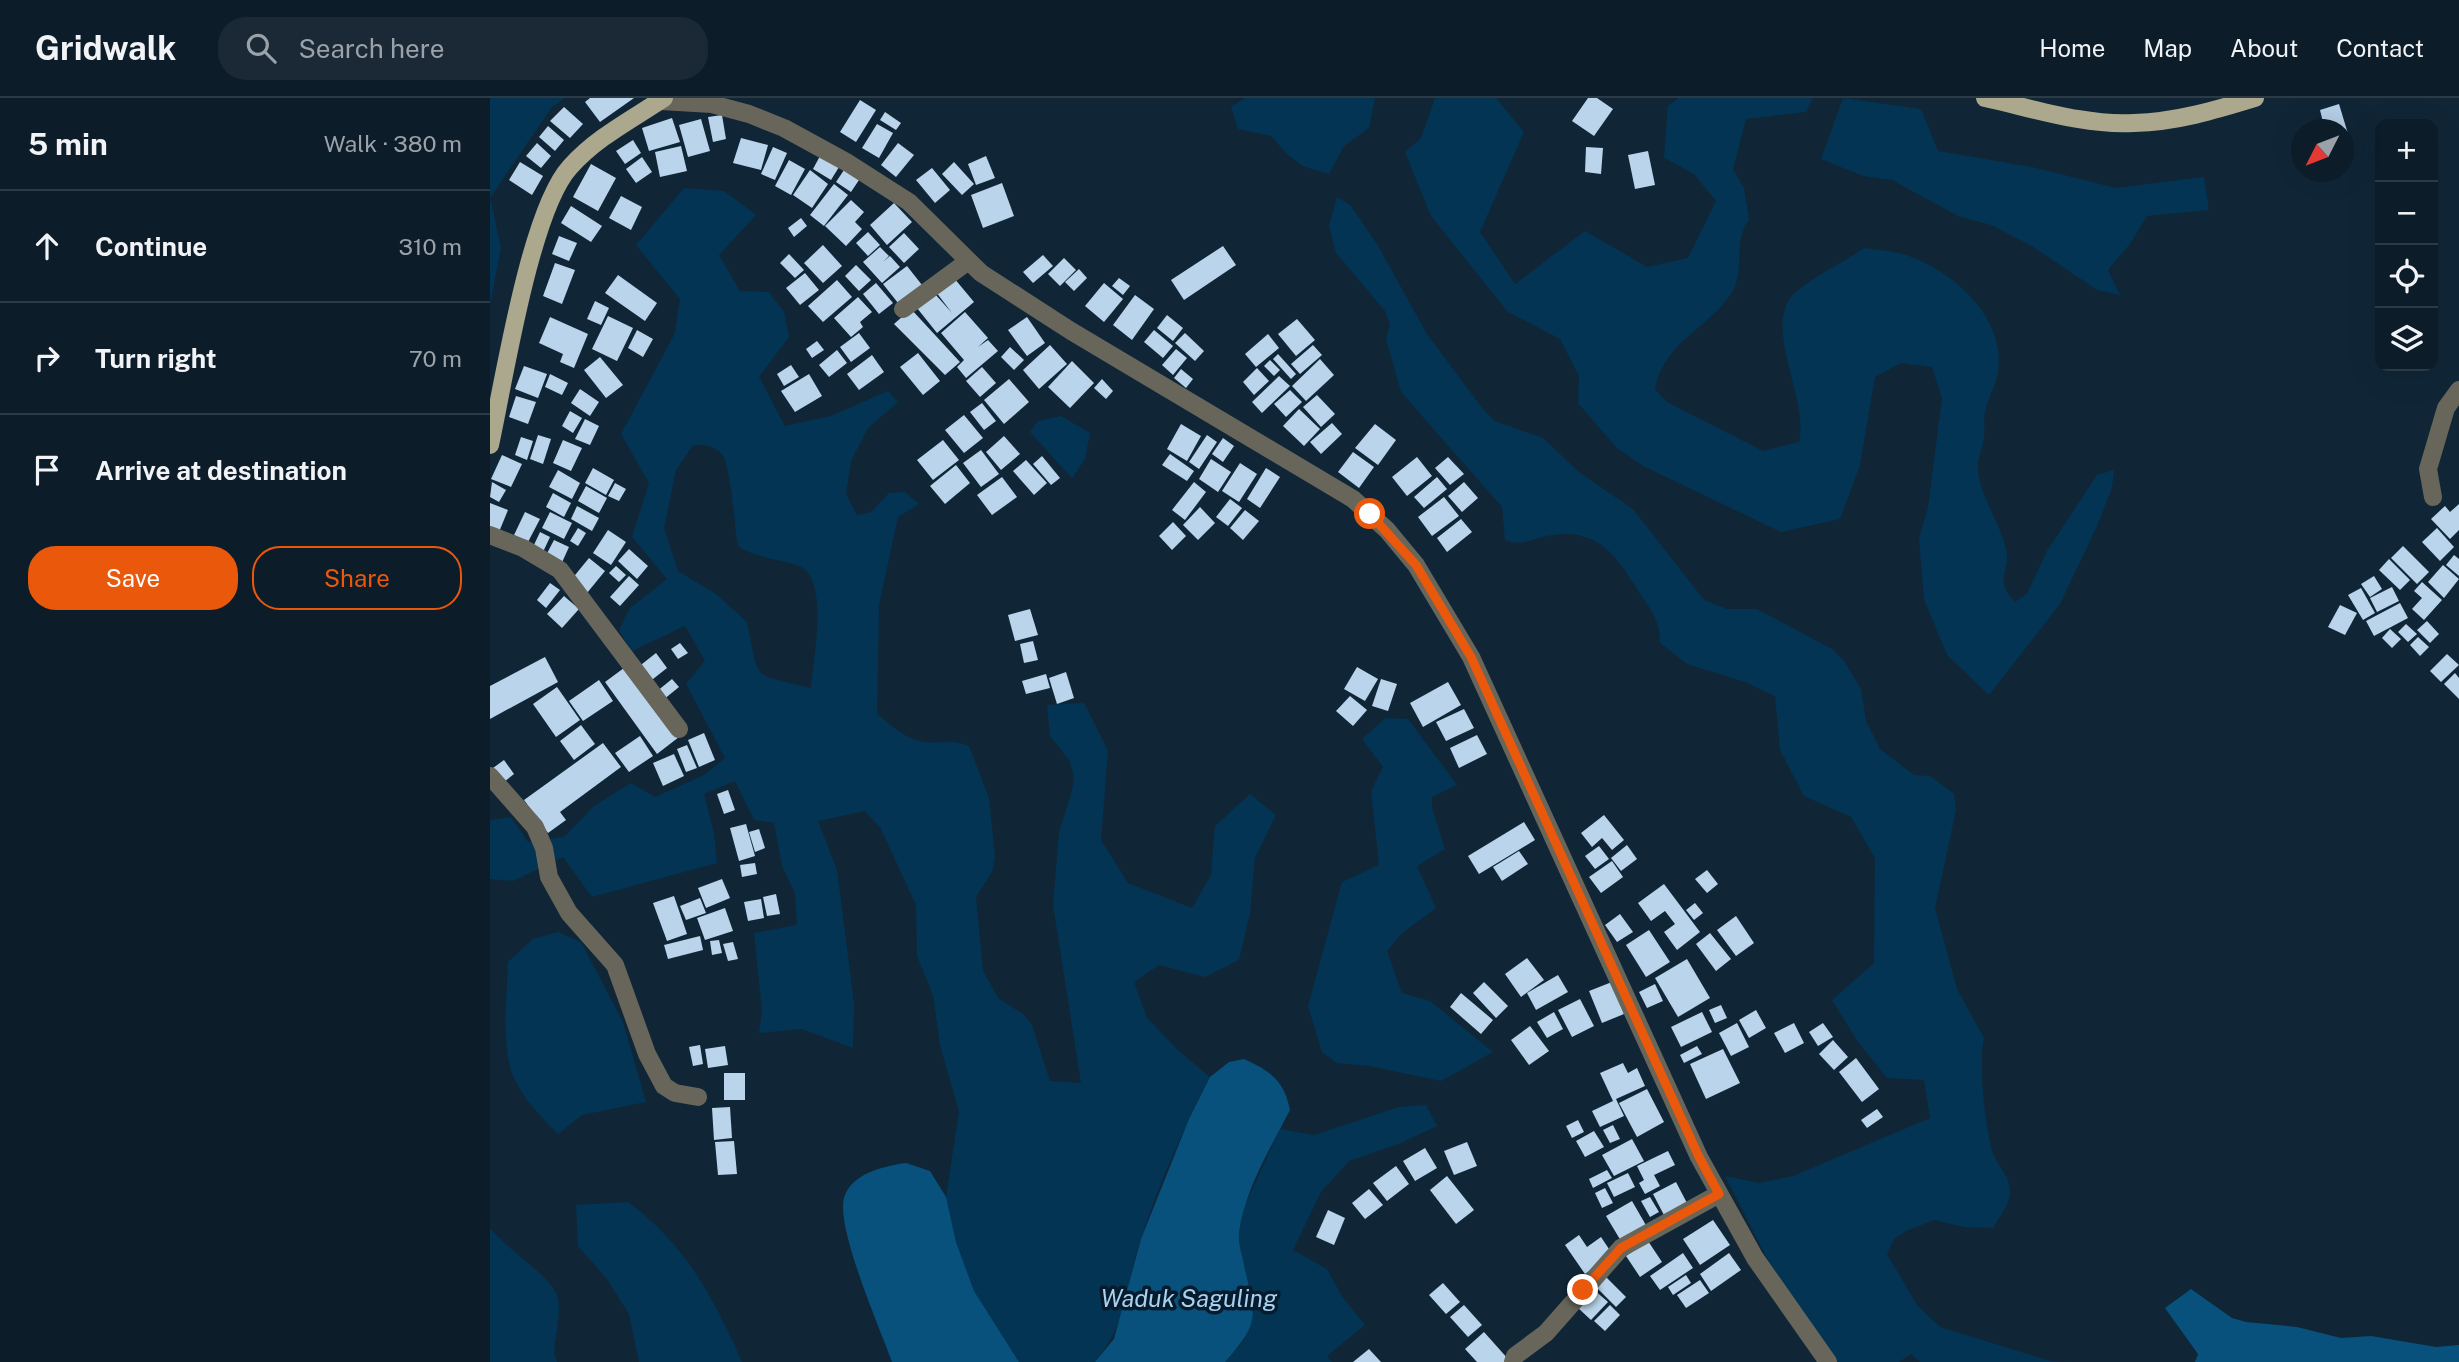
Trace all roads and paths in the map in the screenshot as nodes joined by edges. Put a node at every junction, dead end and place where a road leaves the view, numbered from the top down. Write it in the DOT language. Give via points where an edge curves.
graph roads {
  1 [pos="1985,98"];
  2 [pos="2255,98"];
  3 [pos="663,99"];
  4 [pos="967,262"];
  5 [pos="903,309"];
  6 [pos="2459,390"];
  7 [pos="490,445"];
  8 [pos="2433,497"];
  9 [pos="490,535"];
  10 [pos="679,729"];
  11 [pos="490,776"];
  12 [pos="698,1097"];
  13 [pos="1719,1194"];
  14 [pos="1513,1362"];
  15 [pos="1828,1362"];
  1 -- 2 [label="main road" via="2132,124 2207,113"];
  3 -- 4 [label="street" via="712,104 784,128 909,202"];
  3 -- 7 [label="main road" via="612,129 556,184 530,264"];
  4 -- 5 [label="street"];
  4 -- 13 [label="street" via="1071,331 1353,499 1416,565 1471,657"];
  6 -- 8 [label="street" via="2446,408 2428,469"];
  9 -- 10 [label="street" via="560,570"];
  11 -- 12 [label="street" via="535,827 549,877 569,913 615,965 647,1054 664,1086"];
  13 -- 14 [label="street" via="1621,1248 1546,1333 1514,1356"];
  13 -- 15 [label="street" via="1755,1258"];
}
